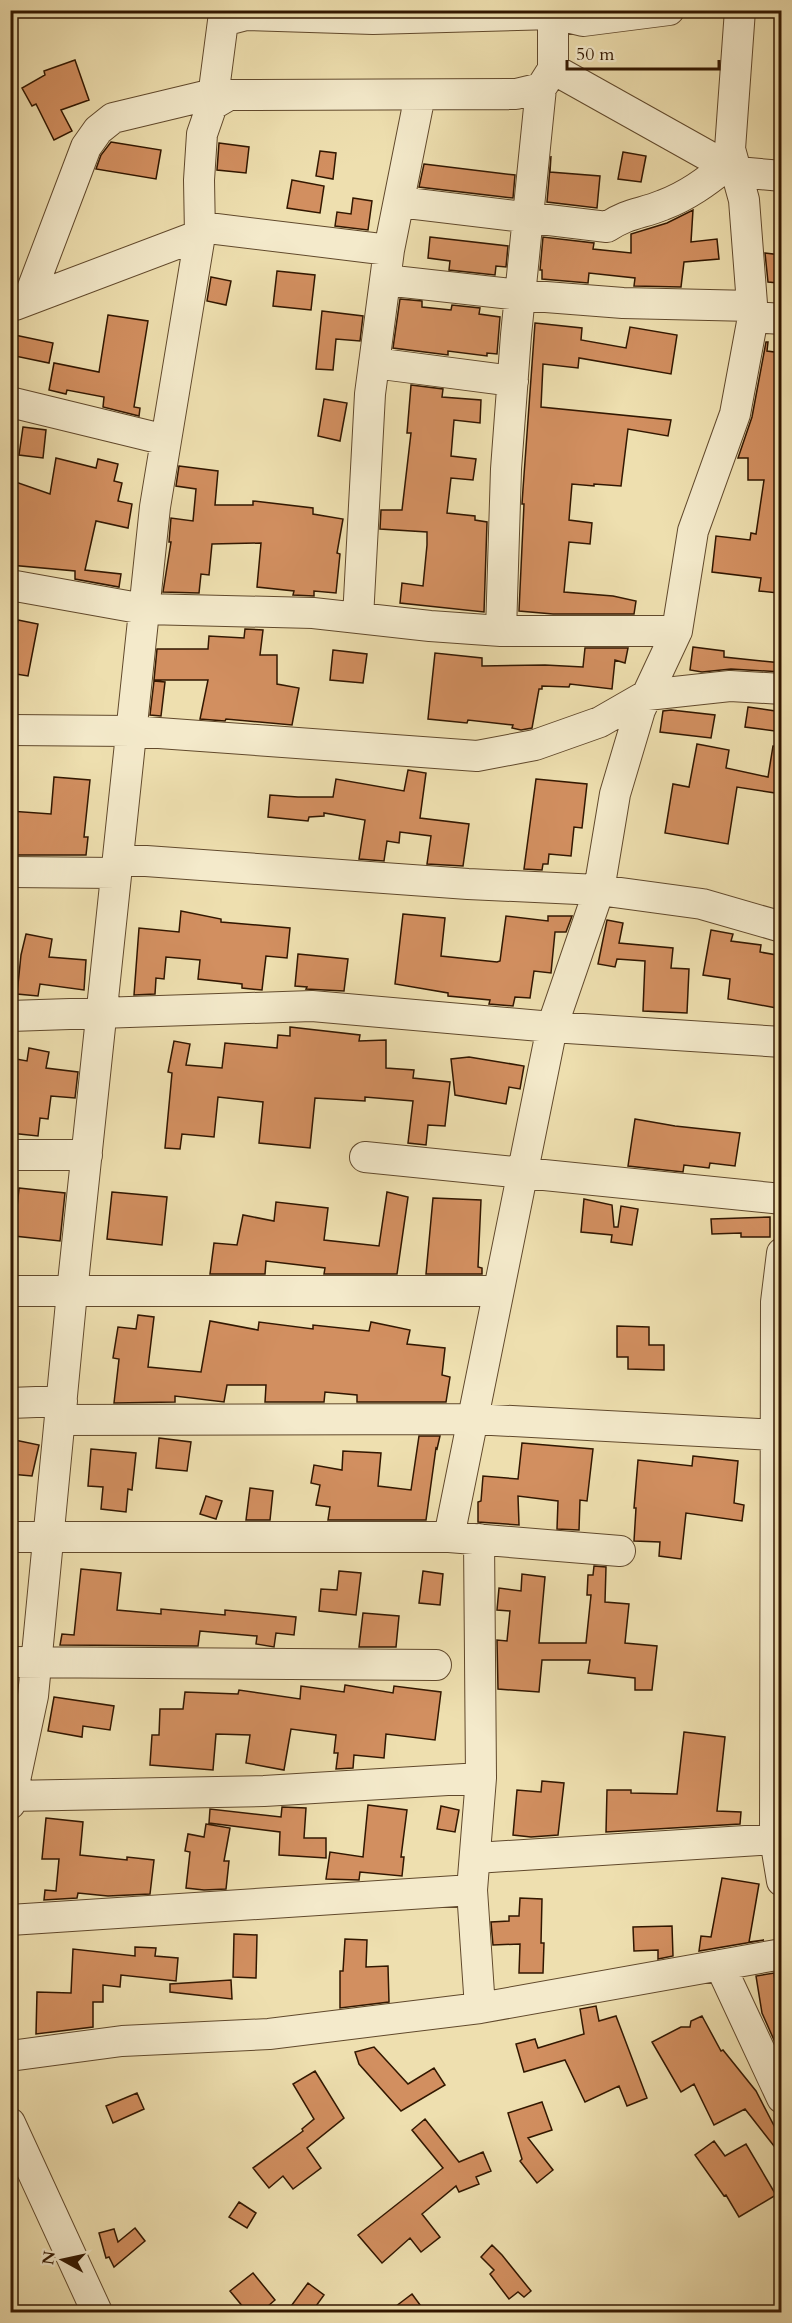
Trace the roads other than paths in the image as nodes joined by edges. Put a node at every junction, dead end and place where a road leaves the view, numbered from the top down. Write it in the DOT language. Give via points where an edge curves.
graph roads {
  1 [pos="669,10"];
  2 [pos="740,10"];
  3 [pos="554,12"];
  4 [pos="221,16"];
  5 [pos="547,79"];
  6 [pos="420,95"];
  7 [pos="213,99"];
  8 [pos="731,169"];
  9 [pos="782,176"];
  10 [pos="399,202"];
  11 [pos="528,219"];
  12 [pos="200,231"];
  13 [pos="389,250"];
  14 [pos="385,280"];
  15 [pos="520,295"];
  16 [pos="16,307"];
  17 [pos="762,314"];
  18 [pos="374,363"];
  19 [pos="513,381"];
  20 [pos="10,402"];
  21 [pos="166,440"];
  22 [pos="10,585"];
  23 [pos="144,609"];
  24 [pos="358,618"];
  25 [pos="501,630"];
  26 [pos="677,631"];
  27 [pos="782,689"];
  28 [pos="647,695"];
  29 [pos="10,730"];
  30 [pos="132,731"];
  31 [pos="117,866"];
  32 [pos="10,872"];
  33 [pos="599,890"];
  34 [pos="782,927"];
  35 [pos="102,1014"];
  36 [pos="10,1016"];
  37 [pos="552,1027"];
  38 [pos="782,1042"];
  39 [pos="10,1155"];
  40 [pos="87,1155"];
  41 [pos="365,1157"];
  42 [pos="522,1174"];
  43 [pos="782,1199"];
  44 [pos="782,1253"];
  45 [pos="498,1291"];
  46 [pos="10,1292"];
  47 [pos="72,1292"];
  48 [pos="10,1403"];
  49 [pos="61,1411"];
  50 [pos="473,1419"];
  51 [pos="776,1435"];
  52 [pos="10,1537"];
  53 [pos="449,1537"];
  54 [pos="48,1538"];
  55 [pos="479,1539"];
  56 [pos="620,1551"];
  57 [pos="23,1662"];
  58 [pos="436,1665"];
  59 [pos="481,1779"];
  60 [pos="11,1799"];
  61 [pos="775,1839"];
  62 [pos="476,1858"];
  63 [pos="782,1881"];
  64 [pos="472,1890"];
  65 [pos="10,1920"];
  66 [pos="782,1954"];
  67 [pos="720,1965"];
  68 [pos="480,2008"];
  69 [pos="10,2056"];
  70 [pos="782,2098"];
  71 [pos="10,2123"];
  72 [pos="97,2313"];
  1 -- 3 [label="street" via="583,21"];
  2 -- 8 [label="street"];
  3 -- 4 [label="street" via="373,19"];
  3 -- 5 [label="street"];
  4 -- 7 [label="street"];
  5 -- 6 [label="street" via="516,94"];
  5 -- 8 [label="street"];
  5 -- 11 [label="street"];
  6 -- 7 [label="street" via="229,95"];
  6 -- 10 [label="street"];
  7 -- 12 [label="street" via="202,134 198,180"];
  7 -- 16 [label="street" via="113,118 98,130 86,147"];
  8 -- 9 [label="street"];
  8 -- 11 [label="street" via="662,206 622,217 607,227"];
  8 -- 17 [label="street" via="744,201"];
  10 -- 11 [label="street"];
  10 -- 13 [label="street"];
  11 -- 15 [label="street"];
  12 -- 13 [label="street"];
  12 -- 16 [label="street"];
  12 -- 21 [label="street"];
  13 -- 14 [label="street"];
  14 -- 15 [label="street"];
  14 -- 18 [label="street"];
  15 -- 17 [label="street"];
  15 -- 19 [label="street"];
  17 -- 26 [label="street" via="735,414 693,531"];
  18 -- 19 [label="street"];
  18 -- 24 [label="street"];
  19 -- 25 [label="street"];
  20 -- 21 [label="street"];
  21 -- 23 [label="street"];
  22 -- 23 [label="street"];
  23 -- 24 [label="street" via="313,613"];
  23 -- 30 [label="street"];
  24 -- 25 [label="street"];
  25 -- 26 [label="street"];
  26 -- 28 [label="street"];
  27 -- 28 [label="street" via="730,686"];
  28 -- 30 [label="street" via="600,722 546,741 477,756"];
  28 -- 33 [label="street" via="615,794"];
  29 -- 30 [label="street"];
  30 -- 31 [label="street"];
  31 -- 32 [label="street"];
  31 -- 33 [label="street"];
  31 -- 35 [label="street"];
  33 -- 34 [label="street" via="702,904"];
  33 -- 37 [label="street"];
  35 -- 36 [label="street"];
  35 -- 37 [label="street" via="312,1006"];
  35 -- 40 [label="street"];
  37 -- 38 [label="street"];
  37 -- 42 [label="street"];
  39 -- 40 [label="street"];
  40 -- 47 [label="street"];
  41 -- 42 [label="street"];
  42 -- 43 [label="street"];
  42 -- 45 [label="street"];
  44 -- 51 [label="street" via="776,1302"];
  45 -- 47 [label="street"];
  45 -- 50 [label="street"];
  46 -- 47 [label="street"];
  47 -- 49 [label="street"];
  48 -- 49 [label="street"];
  49 -- 50 [label="street"];
  49 -- 54 [label="street"];
  50 -- 51 [label="street"];
  50 -- 53 [label="street"];
  51 -- 61 [label="street"];
  52 -- 54 [label="street"];
  53 -- 54 [label="street"];
  53 -- 55 [label="street"];
  54 -- 57 [label="street"];
  55 -- 56 [label="street"];
  55 -- 59 [label="street"];
  57 -- 58 [label="street"];
  57 -- 60 [label="street" via="33,1696"];
  59 -- 60 [label="street"];
  59 -- 62 [label="street"];
  61 -- 62 [label="street"];
  61 -- 63 [label="street"];
  62 -- 64 [label="street"];
  64 -- 65 [label="street"];
  64 -- 68 [label="street"];
  66 -- 67 [label="street"];
  67 -- 68 [label="street"];
  67 -- 70 [label="street"];
  68 -- 69 [label="street" via="269,2034 122,2041"];
  71 -- 72 [label="street"];
}
